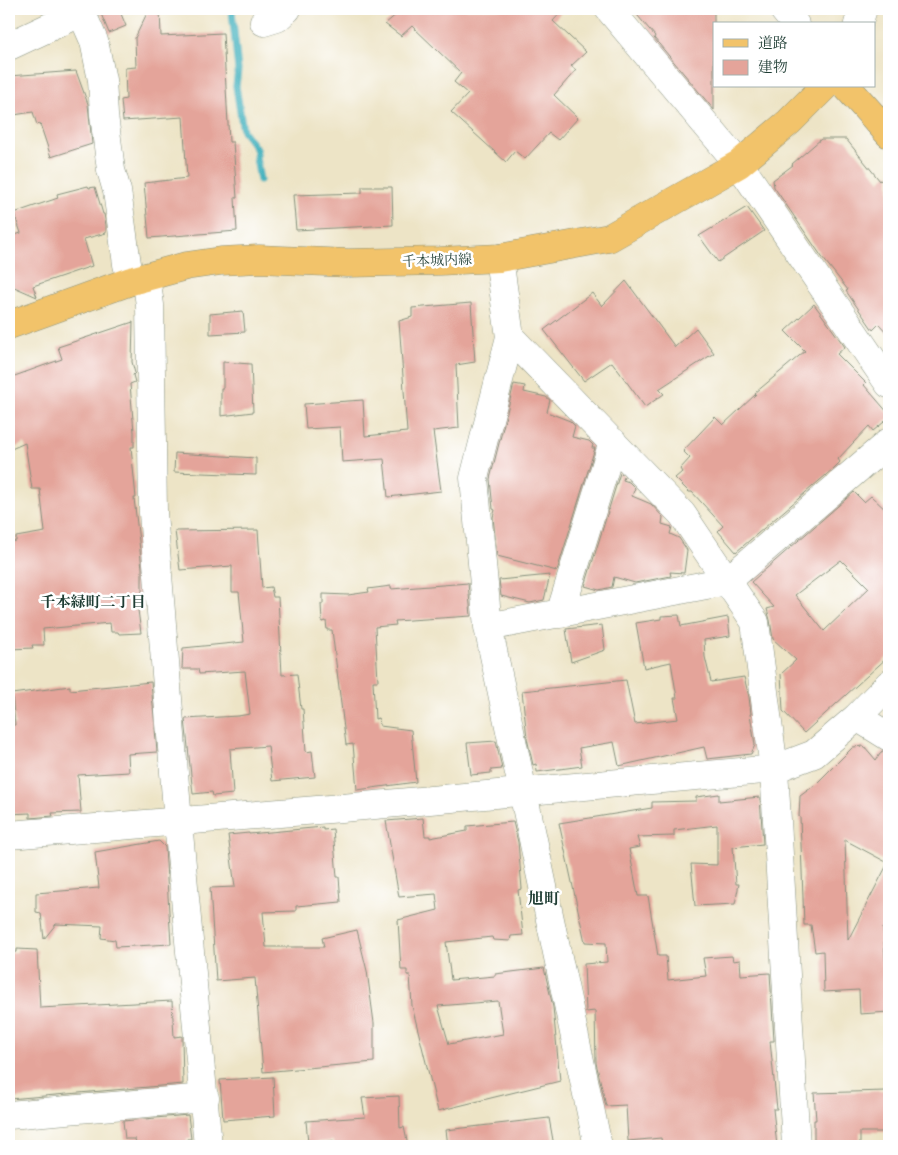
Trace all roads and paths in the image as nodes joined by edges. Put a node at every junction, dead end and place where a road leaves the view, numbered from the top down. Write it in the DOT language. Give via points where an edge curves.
graph roads {
  1 [pos="287,9"];
  2 [pos="609,9"];
  3 [pos="783,9"];
  4 [pos="863,9"];
  5 [pos="81,10"];
  6 [pos="264,22"];
  7 [pos="793,22"];
  8 [pos="859,22"];
  9 [pos="9,46"];
  10 [pos="823,88"];
  11 [pos="848,88"];
  12 [pos="888,130"];
  13 [pos="738,164"];
  14 [pos="499,258"];
  15 [pos="139,279"];
  16 [pos="9,324"];
  17 [pos="510,337"];
  18 [pos="889,384"];
  19 [pos="613,442"];
  20 [pos="889,442"];
  21 [pos="728,581"];
  22 [pos="560,614"];
  23 [pos="488,627"];
  24 [pos="889,684"];
  25 [pos="857,717"];
  26 [pos="889,737"];
  27 [pos="774,770"];
  28 [pos="522,792"];
  29 [pos="178,822"];
  30 [pos="9,835"];
  31 [pos="204,1098"];
  32 [pos="9,1115"];
  33 [pos="208,1146"];
  34 [pos="598,1146"];
  35 [pos="796,1146"];
  1 -- 6 [label="street" via="277,18"];
  2 -- 13 [label="street"];
  3 -- 7 [label="street"];
  4 -- 8 [label="street"];
  5 -- 9 [label="street"];
  5 -- 15 [label="street" via="94,40 102,80 111,170 127,264"];
  10 -- 13 [label="main road, 千本城内線" via="789,122"];
  11 -- 12 [label="main road"];
  13 -- 14 [label="main road, 千本城内線" via="609,238"];
  13 -- 18 [label="street"];
  14 -- 15 [label="main road, 千本城内線" via="348,263 259,258 186,266"];
  14 -- 17 [label="street"];
  15 -- 16 [label="main road, 千本城内線"];
  15 -- 29 [label="street" via="150,305 153,513"];
  17 -- 19 [label="street"];
  17 -- 23 [label="street" via="474,478"];
  19 -- 21 [label="street" via="682,514"];
  19 -- 22 [label="street"];
  20 -- 21 [label="street"];
  21 -- 22 [label="street"];
  21 -- 27 [label="street" via="754,622"];
  22 -- 23 [label="street"];
  23 -- 28 [label="street"];
  24 -- 25 [label="street"];
  25 -- 26 [label="street"];
  25 -- 27 [label="street" via="814,754"];
  27 -- 28 [label="street"];
  27 -- 35 [label="street"];
  28 -- 29 [label="street"];
  28 -- 34 [label="street"];
  29 -- 30 [label="street"];
  29 -- 31 [label="street"];
  31 -- 32 [label="street"];
  31 -- 33 [label="street"];
}
